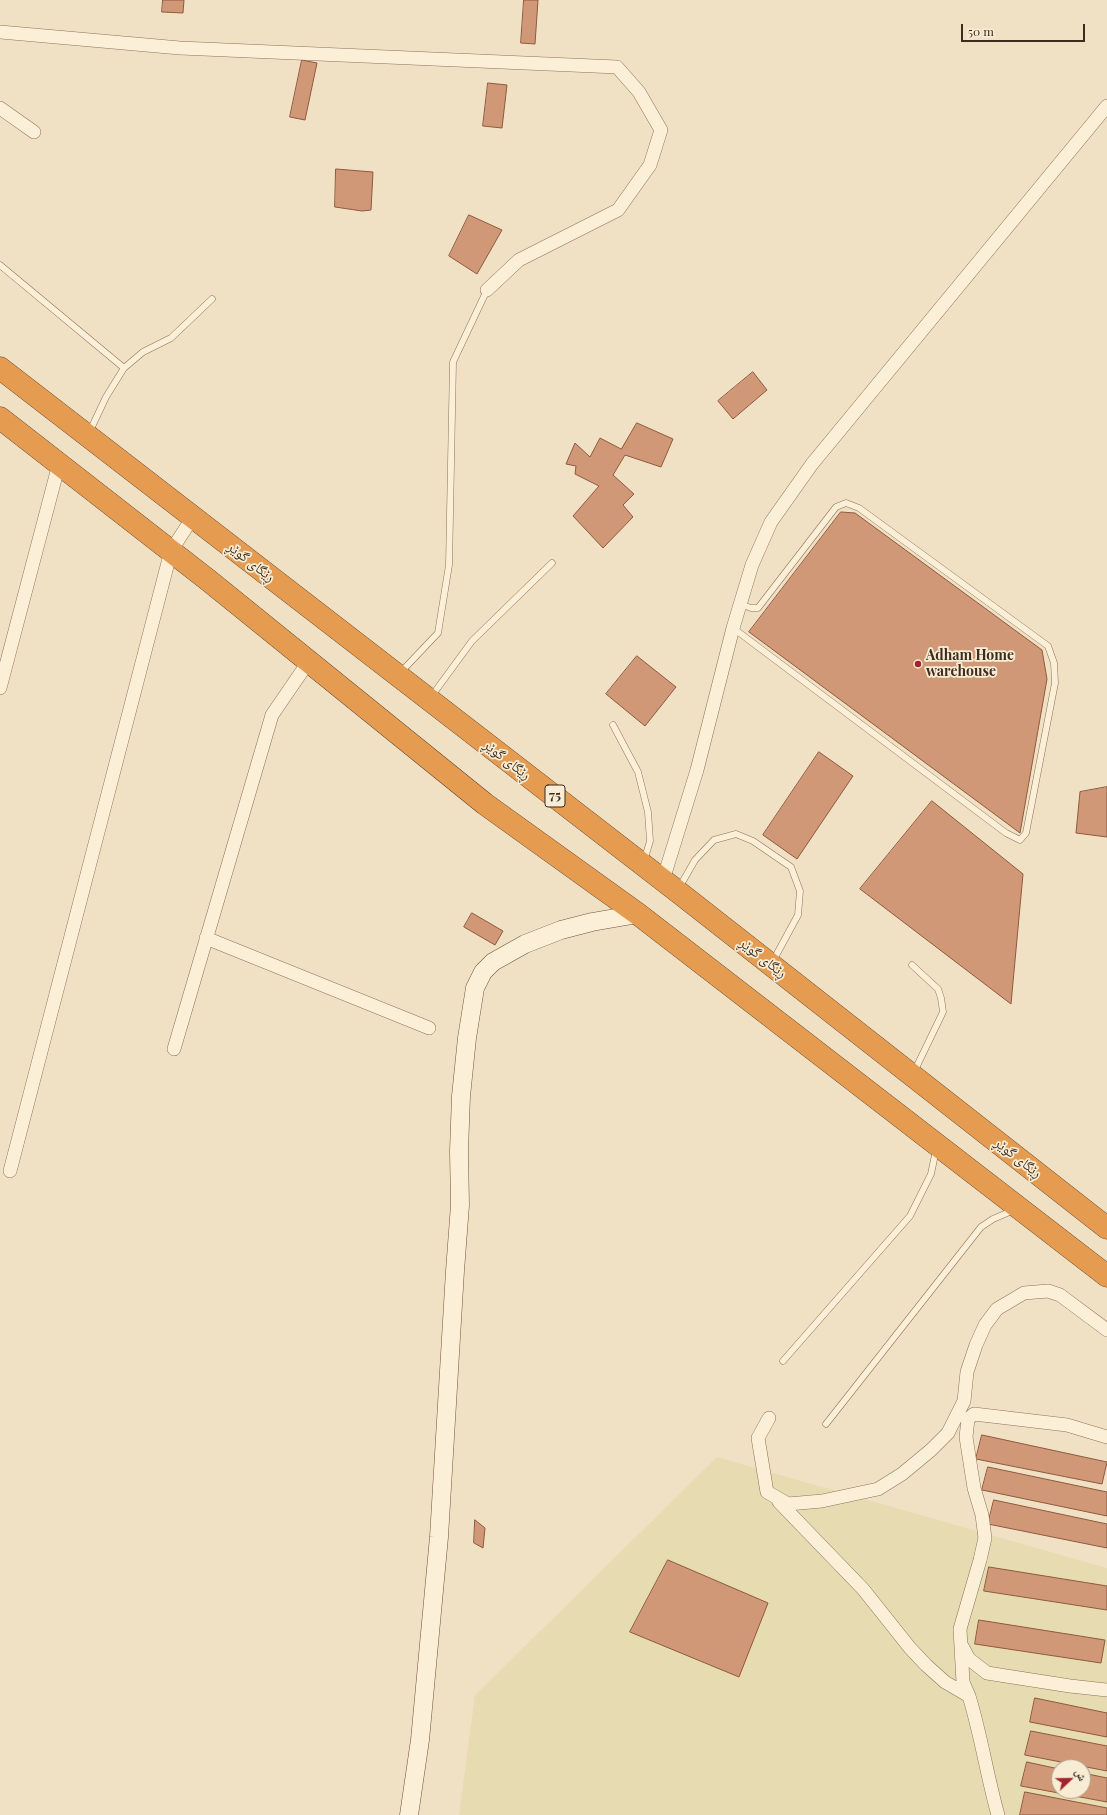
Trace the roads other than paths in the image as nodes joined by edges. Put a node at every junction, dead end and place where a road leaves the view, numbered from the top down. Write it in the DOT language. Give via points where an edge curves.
graph roads {
  1 [pos="0,32"];
  2 [pos="1107,106"];
  3 [pos="0,108"];
  4 [pos="34,132"];
  5 [pos="0,265"];
  6 [pos="487,290"];
  7 [pos="212,299"];
  8 [pos="0,368"];
  9 [pos="124,368"];
  10 [pos="0,418"];
  11 [pos="88,436"];
  12 [pos="59,464"];
  13 [pos="193,517"];
  14 [pos="171,551"];
  15 [pos="552,563"];
  16 [pos="740,604"];
  17 [pos="733,628"];
  18 [pos="309,661"];
  19 [pos="398,675"];
  20 [pos="0,688"];
  21 [pos="429,700"];
  22 [pos="613,725"];
  23 [pos="642,864"];
  24 [pos="670,886"];
  25 [pos="638,914"];
  26 [pos="206,938"];
  27 [pos="772,965"];
  28 [pos="912,965"];
  29 [pos="428,1028"];
  30 [pos="174,1049"];
  31 [pos="913,1075"];
  32 [pos="937,1144"];
  33 [pos="10,1171"];
  34 [pos="1019,1208"];
  35 [pos="1107,1228"];
  36 [pos="1107,1276"];
  37 [pos="1107,1330"];
  38 [pos="783,1361"];
  39 [pos="769,1418"];
  40 [pos="826,1424"];
  41 [pos="1107,1437"];
  42 [pos="774,1496"];
  43 [pos="961,1644"];
  44 [pos="1107,1690"];
  45 [pos="969,1696"];
  46 [pos="409,1815"];
  47 [pos="998,1815"];
  1 -- 6 [label="street" via="180,48 617,67 638,92 661,130 650,165 618,210 518,260"];
  2 -- 16 [label="street" via="792,491 771,522 752,565"];
  3 -- 4 [label="street"];
  5 -- 9 [label="lane"];
  6 -- 19 [label="lane" via="453,362 449,565 438,633"];
  7 -- 9 [label="lane" via="171,338 143,352"];
  8 -- 11 [label="highway, ڕێگای گوێڕ / 75"];
  9 -- 11 [label="lane" via="106,397"];
  10 -- 12 [label="highway"];
  11 -- 13 [label="highway, ڕێگای گوێڕ / 75"];
  12 -- 14 [label="highway"];
  12 -- 20 [label="street"];
  13 -- 14 [label="street"];
  13 -- 19 [label="highway, ڕێگای گوێڕ / 75"];
  14 -- 18 [label="highway"];
  14 -- 33 [label="street"];
  15 -- 21 [label="lane" via="472,641"];
  16 -- 17 [label="street"];
  16 -- 17 [label="lane" via="758,608 836,507 846,503 859,508 1048,646 1054,663 1055,683 1026,833 1020,840 1006,833"];
  17 -- 24 [label="street"];
  18 -- 25 [label="highway" via="485,804"];
  18 -- 26 [label="street" via="272,715"];
  19 -- 21 [label="highway, ڕێگای گوێڕ / 75"];
  21 -- 23 [label="highway, ڕێگای گوێڕ / 75"];
  22 -- 23 [label="lane" via="638,772 648,812 650,841"];
  23 -- 24 [label="highway, ڕێگای گوێڕ / 75"];
  24 -- 27 [label="highway, ڕێگای گوێڕ / 75"];
  24 -- 27 [label="lane" via="714,840 736,834 753,841 791,867 800,891 798,915"];
  25 -- 32 [label="highway"];
  25 -- 46 [label="street" via="561,930 525,944 493,962 483,972 475,988 462,1096 460,1204 439,1537 420,1740"];
  26 -- 29 [label="street"];
  26 -- 30 [label="street"];
  27 -- 31 [label="highway, ڕێگای گوێڕ / 75"];
  28 -- 31 [label="lane" via="938,989 942,1012"];
  31 -- 35 [label="highway, ڕێگای گوێڕ / 75"];
  32 -- 34 [label="highway"];
  32 -- 38 [label="lane" via="931,1174 910,1216"];
  34 -- 36 [label="highway"];
  34 -- 40 [label="lane" via="981,1227"];
  37 -- 42 [label="street" via="1060,1295 1048,1291 1024,1293 1009,1300 997,1308 985,1325 968,1372 964,1401 948,1433 931,1450 902,1474 878,1489 822,1501 788,1504"];
  39 -- 42 [label="street" via="758,1438 767,1492"];
  41 -- 43 [label="street" via="1067,1425 974,1414 968,1419 966,1437 985,1538 960,1629"];
  42 -- 45 [label="street" via="863,1589 926,1665 945,1682"];
  43 -- 44 [label="street" via="969,1659 987,1673"];
  43 -- 45 [label="street" via="963,1682"];
  45 -- 47 [label="street"];
}
